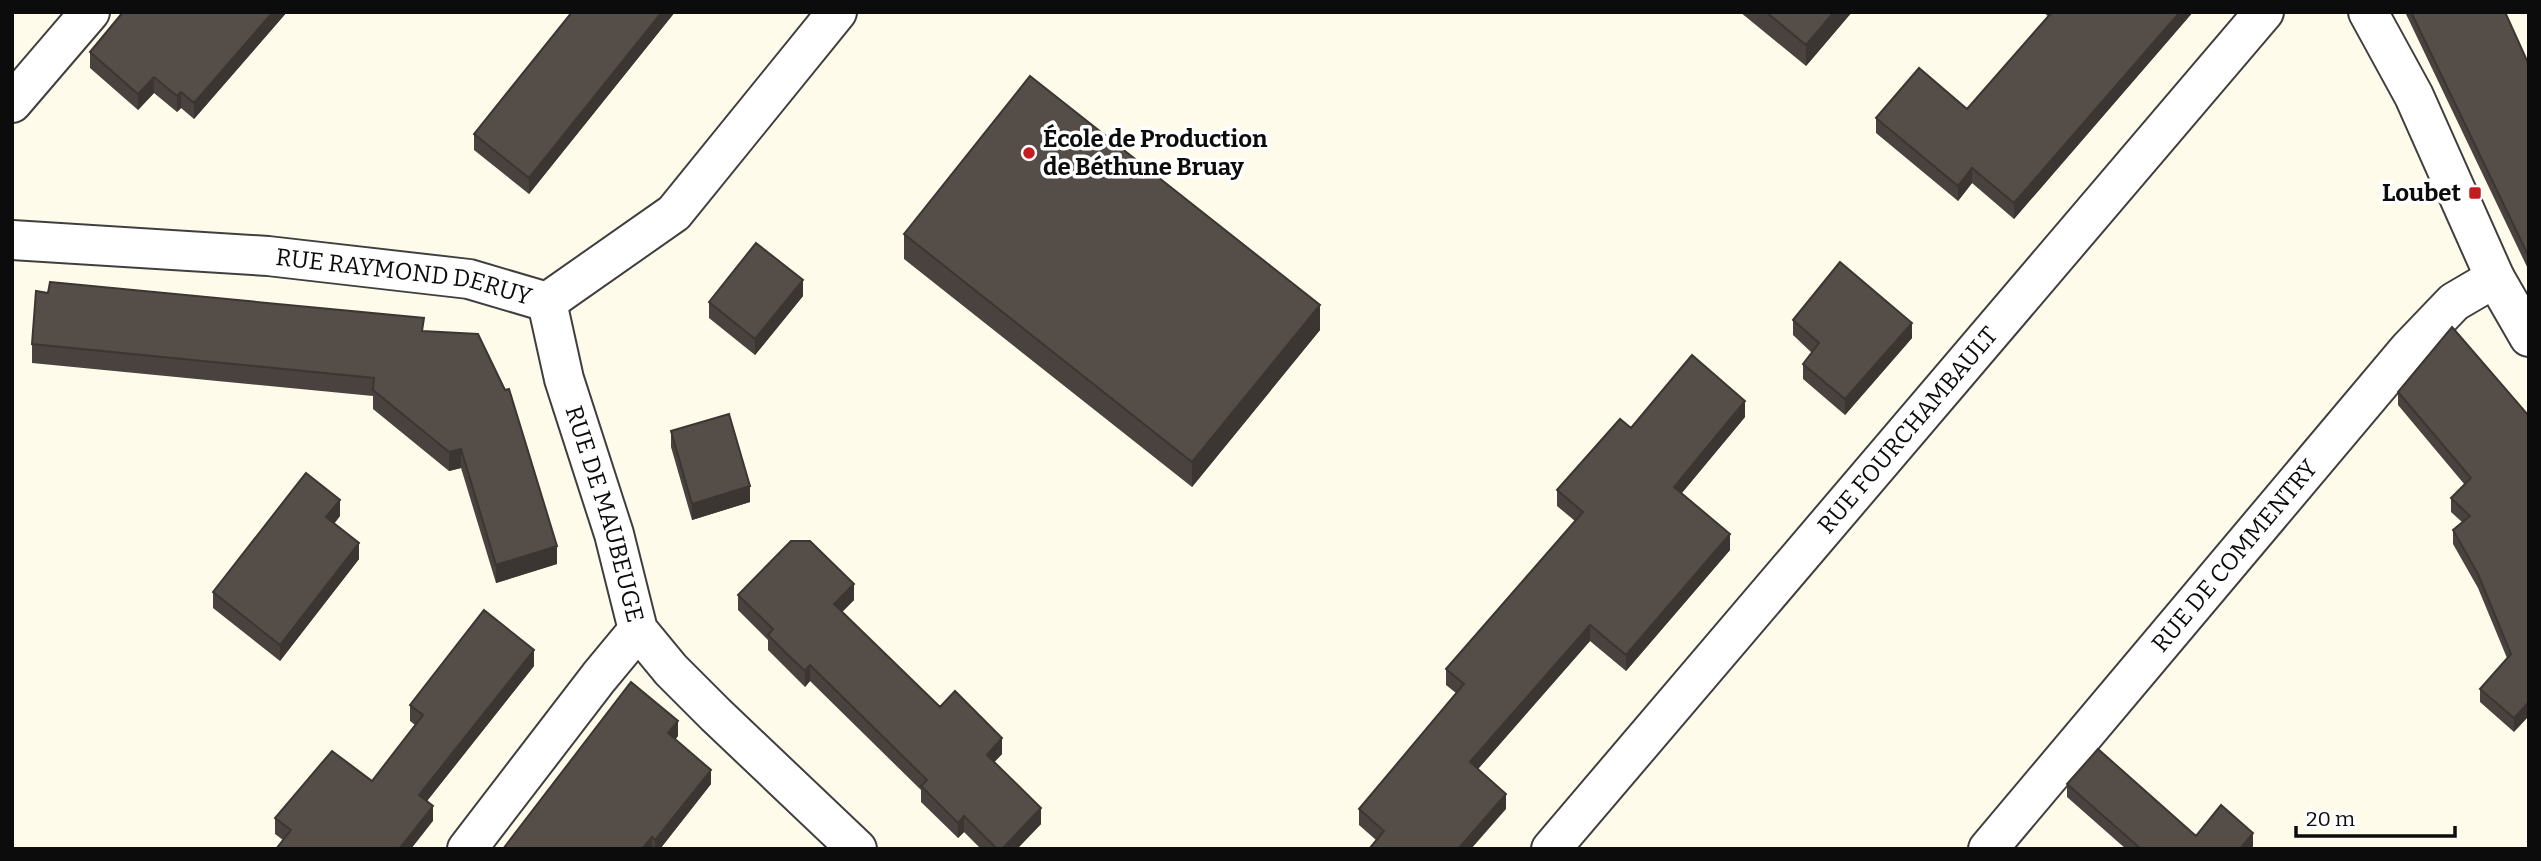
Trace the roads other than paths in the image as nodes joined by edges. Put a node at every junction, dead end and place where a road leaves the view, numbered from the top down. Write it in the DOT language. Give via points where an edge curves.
graph roads {
  1 [pos="90,12"];
  2 [pos="838,12"];
  3 [pos="2264,12"];
  4 [pos="2368,12"];
  5 [pos="12,103"];
  6 [pos="12,240"];
  7 [pos="2495,278"];
  8 [pos="547,302"];
  9 [pos="2529,337"];
  10 [pos="638,630"];
  11 [pos="1993,847"];
  12 [pos="467,849"];
  13 [pos="857,849"];
  14 [pos="1551,849"];
  1 -- 5 [label="street"];
  2 -- 8 [label="street, RUE RAYMOND DERUY" via="674,213"];
  3 -- 14 [label="street, RUE FOURCHAMBAULT"];
  4 -- 7 [label="street" via="2414,96"];
  6 -- 8 [label="street, RUE RAYMOND DERUY" via="268,257 469,279"];
  7 -- 9 [label="street"];
  7 -- 11 [label="street, RUE DE COMMENTRY" via="2454,302 2408,350"];
  8 -- 10 [label="street, RUE DE MAUBEUGE" via="564,379 614,534"];
  10 -- 12 [label="street"];
  10 -- 13 [label="street, RUE DE MAUBEUGE" via="671,670"];
}
